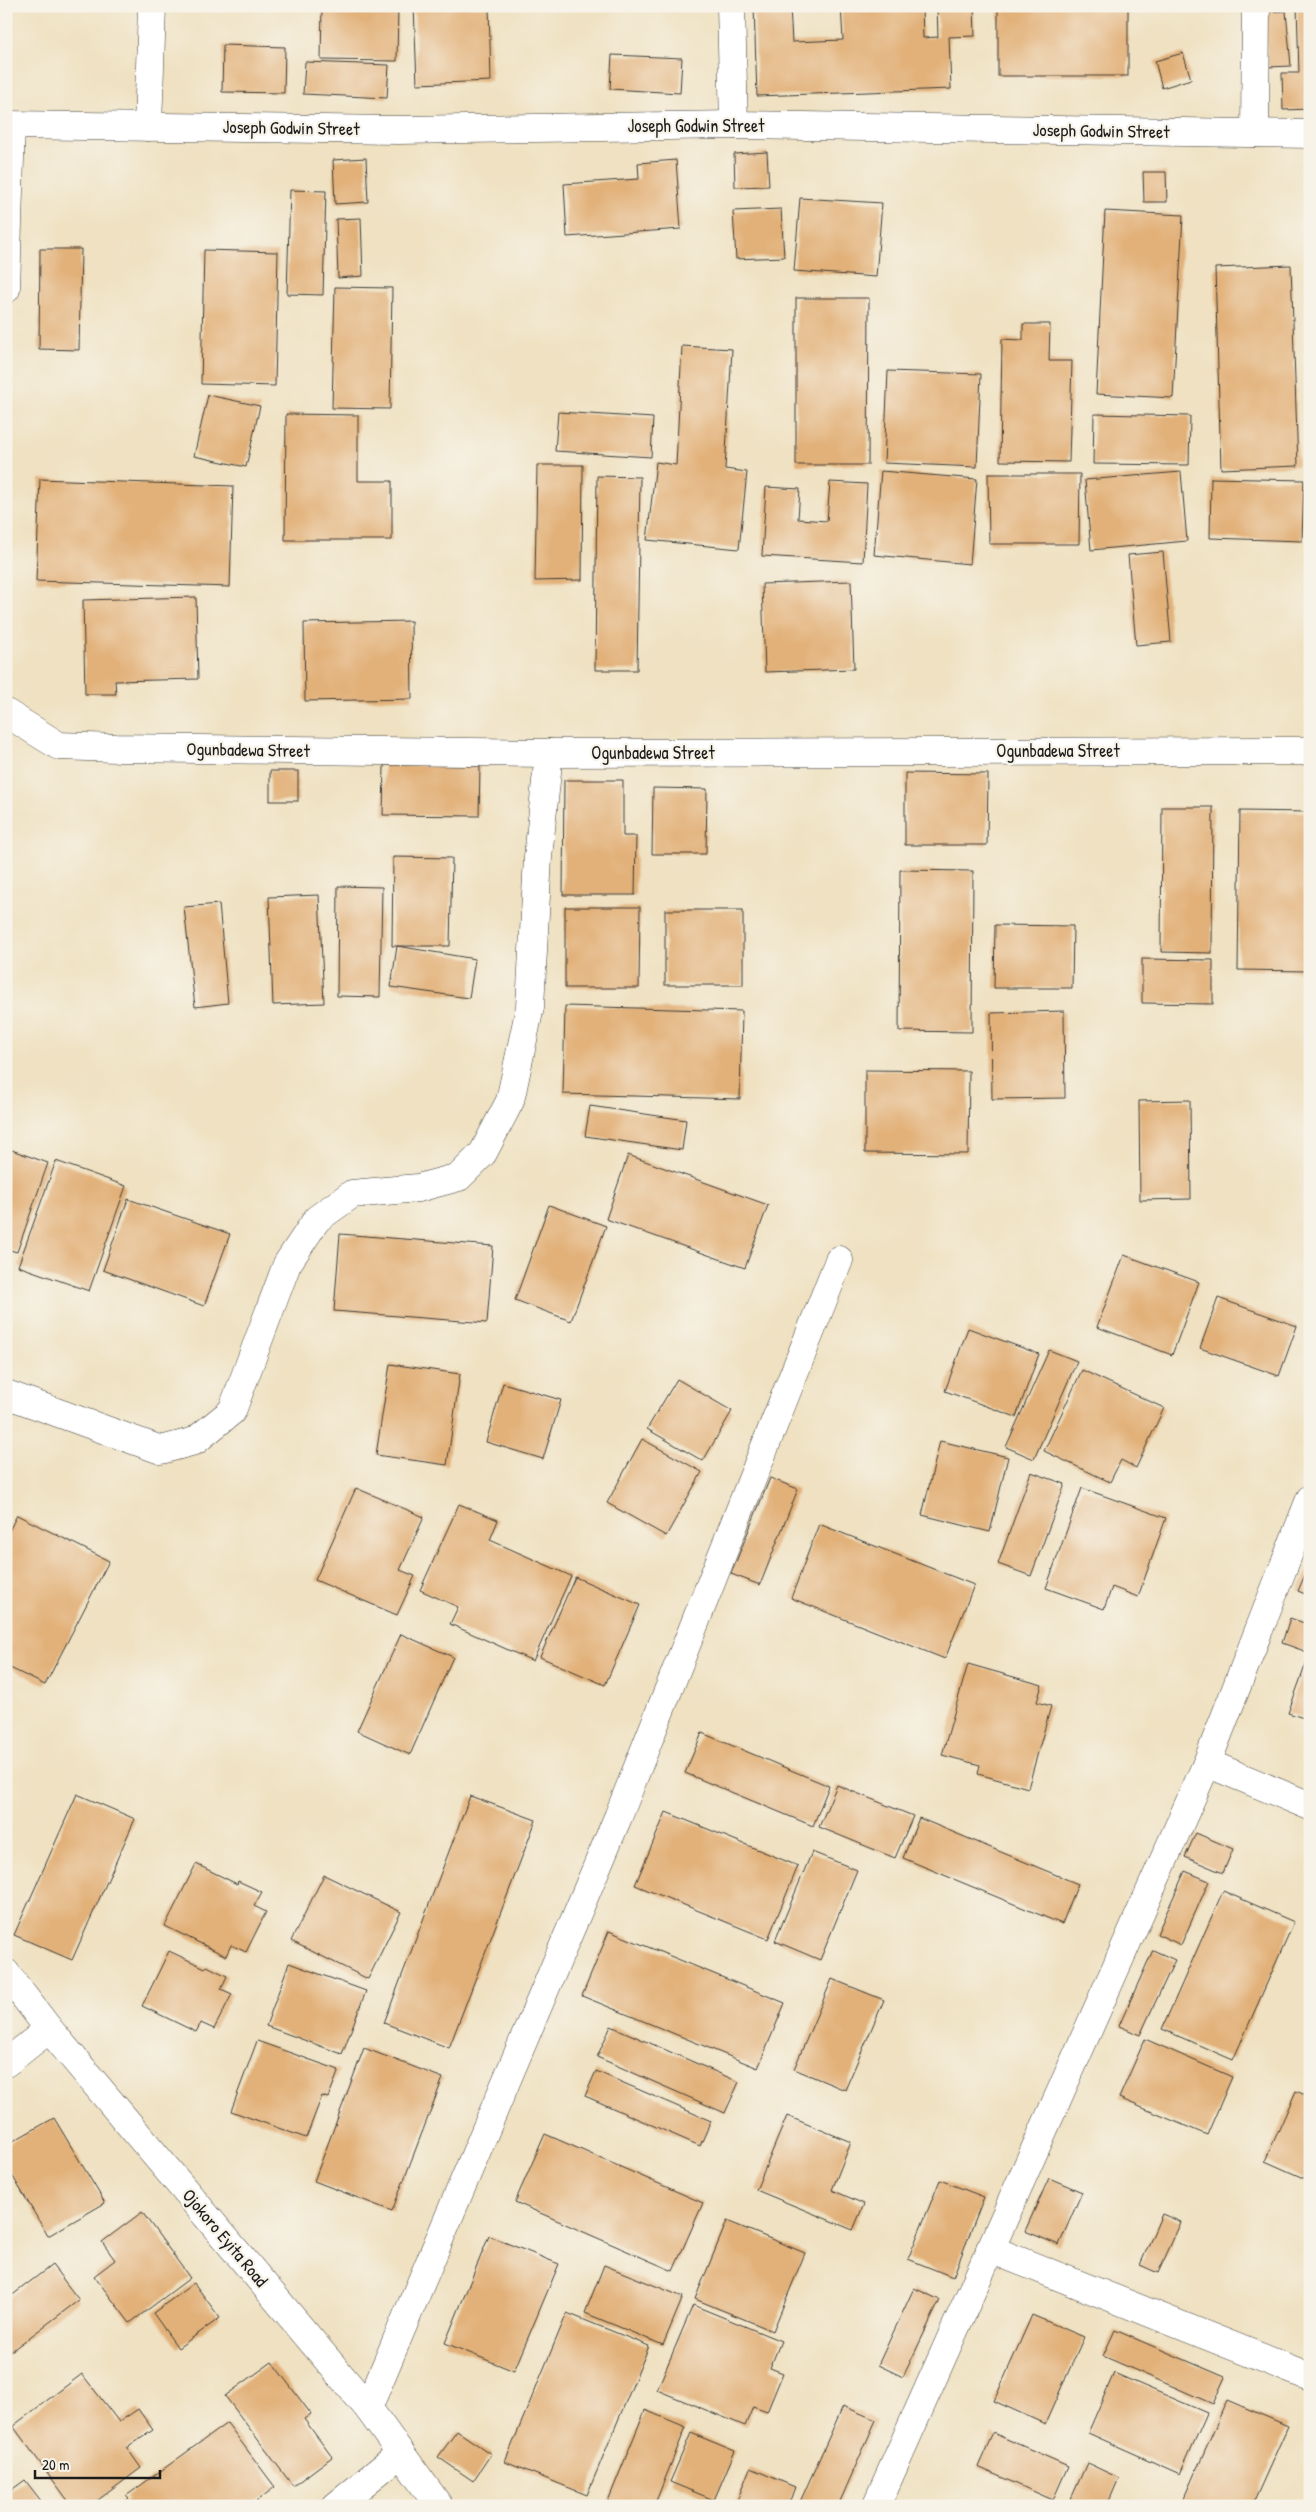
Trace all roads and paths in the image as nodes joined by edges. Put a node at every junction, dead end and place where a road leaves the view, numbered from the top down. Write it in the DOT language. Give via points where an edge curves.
graph roads {
  1 [pos="152,6"];
  2 [pos="731,6"];
  3 [pos="1256,6"];
  4 [pos="9,125"];
  5 [pos="734,125"];
  6 [pos="148,127"];
  7 [pos="1255,133"];
  8 [pos="1310,134"];
  9 [pos="6,289"];
  10 [pos="6,714"];
  11 [pos="1310,751"];
  12 [pos="549,753"];
  13 [pos="839,1260"];
  14 [pos="6,1394"];
  15 [pos="1310,1499"];
  16 [pos="1207,1763"];
  17 [pos="1310,1806"];
  18 [pos="6,1973"];
  19 [pos="49,2028"];
  20 [pos="6,2062"];
  21 [pos="990,2249"];
  22 [pos="1310,2377"];
  23 [pos="368,2408"];
  24 [pos="401,2453"];
  25 [pos="336,2506"];
  26 [pos="439,2506"];
  27 [pos="876,2506"];
  1 -- 6 [label="street"];
  2 -- 5 [label="street"];
  3 -- 7 [label="street"];
  4 -- 6 [label="street, Joseph Godwin Street"];
  4 -- 9 [label="street"];
  5 -- 6 [label="street, Joseph Godwin Street" via="398,130"];
  5 -- 7 [label="street, Joseph Godwin Street"];
  7 -- 8 [label="street, Joseph Godwin Street"];
  10 -- 12 [label="street, Ogunbadewa Street" via="59,746"];
  11 -- 12 [label="street, Ogunbadewa Street"];
  12 -- 14 [label="street" via="538,857 530,1007 510,1101 483,1153 459,1177 418,1188 352,1194 317,1219 287,1264 232,1411 195,1441 161,1450"];
  13 -- 23 [label="street" via="618,1817"];
  15 -- 16 [label="street"];
  16 -- 17 [label="street"];
  16 -- 21 [label="street"];
  18 -- 19 [label="street, Ojokoro Eyita Road"];
  19 -- 20 [label="street"];
  19 -- 23 [label="street, Ojokoro Eyita Road"];
  21 -- 22 [label="street"];
  21 -- 27 [label="street"];
  23 -- 24 [label="street, Ojokoro Eyita Road"];
  24 -- 25 [label="street"];
  24 -- 26 [label="street, Ojokoro Eyita Road"];
}
